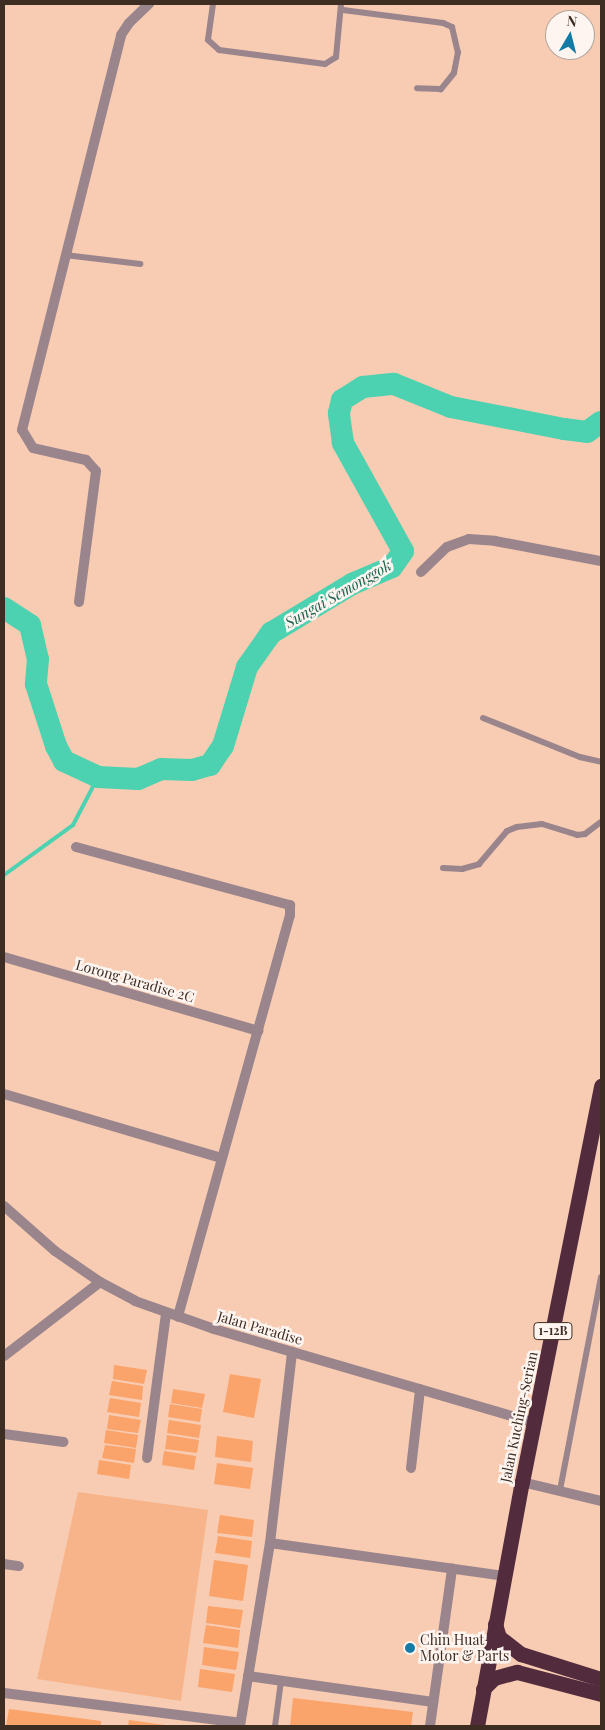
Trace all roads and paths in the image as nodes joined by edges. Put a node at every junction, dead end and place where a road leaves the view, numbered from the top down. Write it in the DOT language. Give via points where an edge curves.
graph roads {
  1 [pos="149,4"];
  2 [pos="213,4"];
  3 [pos="342,7"];
  4 [pos="417,88"];
  5 [pos="65,255"];
  6 [pos="140,264"];
  7 [pos="601,561"];
  8 [pos="421,572"];
  9 [pos="80,602"];
  10 [pos="483,718"];
  11 [pos="601,762"];
  12 [pos="601,822"];
  13 [pos="76,847"];
  14 [pos="443,868"];
  15 [pos="4,957"];
  16 [pos="258,1030"];
  17 [pos="601,1092"];
  18 [pos="4,1094"];
  19 [pos="222,1158"];
  20 [pos="4,1206"];
  21 [pos="601,1277"];
  22 [pos="100,1282"];
  23 [pos="166,1313"];
  24 [pos="178,1317"];
  25 [pos="292,1352"];
  26 [pos="4,1356"];
  27 [pos="420,1390"];
  28 [pos="535,1422"];
  29 [pos="4,1434"];
  30 [pos="63,1442"];
  31 [pos="147,1458"];
  32 [pos="411,1468"];
  33 [pos="522,1482"];
  34 [pos="560,1490"];
  35 [pos="601,1501"];
  36 [pos="270,1543"];
  37 [pos="4,1564"];
  38 [pos="19,1566"];
  39 [pos="452,1569"];
  40 [pos="504,1576"];
  41 [pos="495,1624"];
  42 [pos="248,1676"];
  43 [pos="601,1679"];
  44 [pos="281,1681"];
  45 [pos="483,1689"];
  46 [pos="4,1693"];
  47 [pos="601,1694"];
  48 [pos="433,1702"];
  49 [pos="240,1725"];
  50 [pos="275,1726"];
  51 [pos="430,1726"];
  52 [pos="477,1726"];
  1 -- 5 [label="street" via="129,23 121,36"];
  2 -- 3 [label="lane" via="208,40 219,50 325,64 336,57"];
  3 -- 4 [label="lane" via="452,27 458,52 454,73 440,89"];
  5 -- 6 [label="lane"];
  5 -- 9 [label="street" via="22,430 33,448 86,460 96,471"];
  7 -- 8 [label="street" via="495,541 469,540 447,547"];
  10 -- 11 [label="lane" via="580,757"];
  12 -- 14 [label="lane" via="585,834 577,835 542,824 517,827 507,831 479,864 462,869"];
  13 -- 16 [label="street" via="290,906"];
  15 -- 16 [label="street, Lorong Paradise 2C"];
  16 -- 19 [label="street"];
  17 -- 28 [label="highway, Jalan Kuching-Serian / 1-12B"];
  18 -- 19 [label="street"];
  19 -- 24 [label="street"];
  20 -- 22 [label="street, Jalan Paradise" via="55,1251"];
  21 -- 34 [label="lane"];
  22 -- 23 [label="street, Jalan Paradise"];
  22 -- 26 [label="street"];
  23 -- 24 [label="street, Jalan Paradise"];
  23 -- 31 [label="street"];
  24 -- 25 [label="street, Jalan Paradise"];
  25 -- 27 [label="street, Jalan Paradise"];
  25 -- 36 [label="street"];
  27 -- 28 [label="street, Jalan Paradise"];
  27 -- 32 [label="street"];
  28 -- 33 [label="highway, Jalan Kuching-Serian / 1-12B"];
  29 -- 30 [label="street"];
  33 -- 34 [label="street"];
  33 -- 40 [label="highway, Jalan Kuching-Serian / 1-12B"];
  34 -- 35 [label="street"];
  36 -- 39 [label="street"];
  36 -- 42 [label="street"];
  37 -- 38 [label="street"];
  39 -- 40 [label="street"];
  39 -- 48 [label="street"];
  40 -- 41 [label="highway, Jalan Kuching-Serian / 1-12B"];
  41 -- 43 [label="highway" via="499,1637 521,1654"];
  41 -- 45 [label="highway, Jalan Kuching-Serian / 1-12B"];
  42 -- 44 [label="street"];
  42 -- 49 [label="street"];
  44 -- 48 [label="street"];
  44 -- 50 [label="lane"];
  45 -- 47 [label="highway" via="494,1678 517,1672"];
  45 -- 52 [label="highway, Jalan Kuching-Serian / 1-12B"];
  46 -- 49 [label="street"];
  48 -- 51 [label="street"];
}
